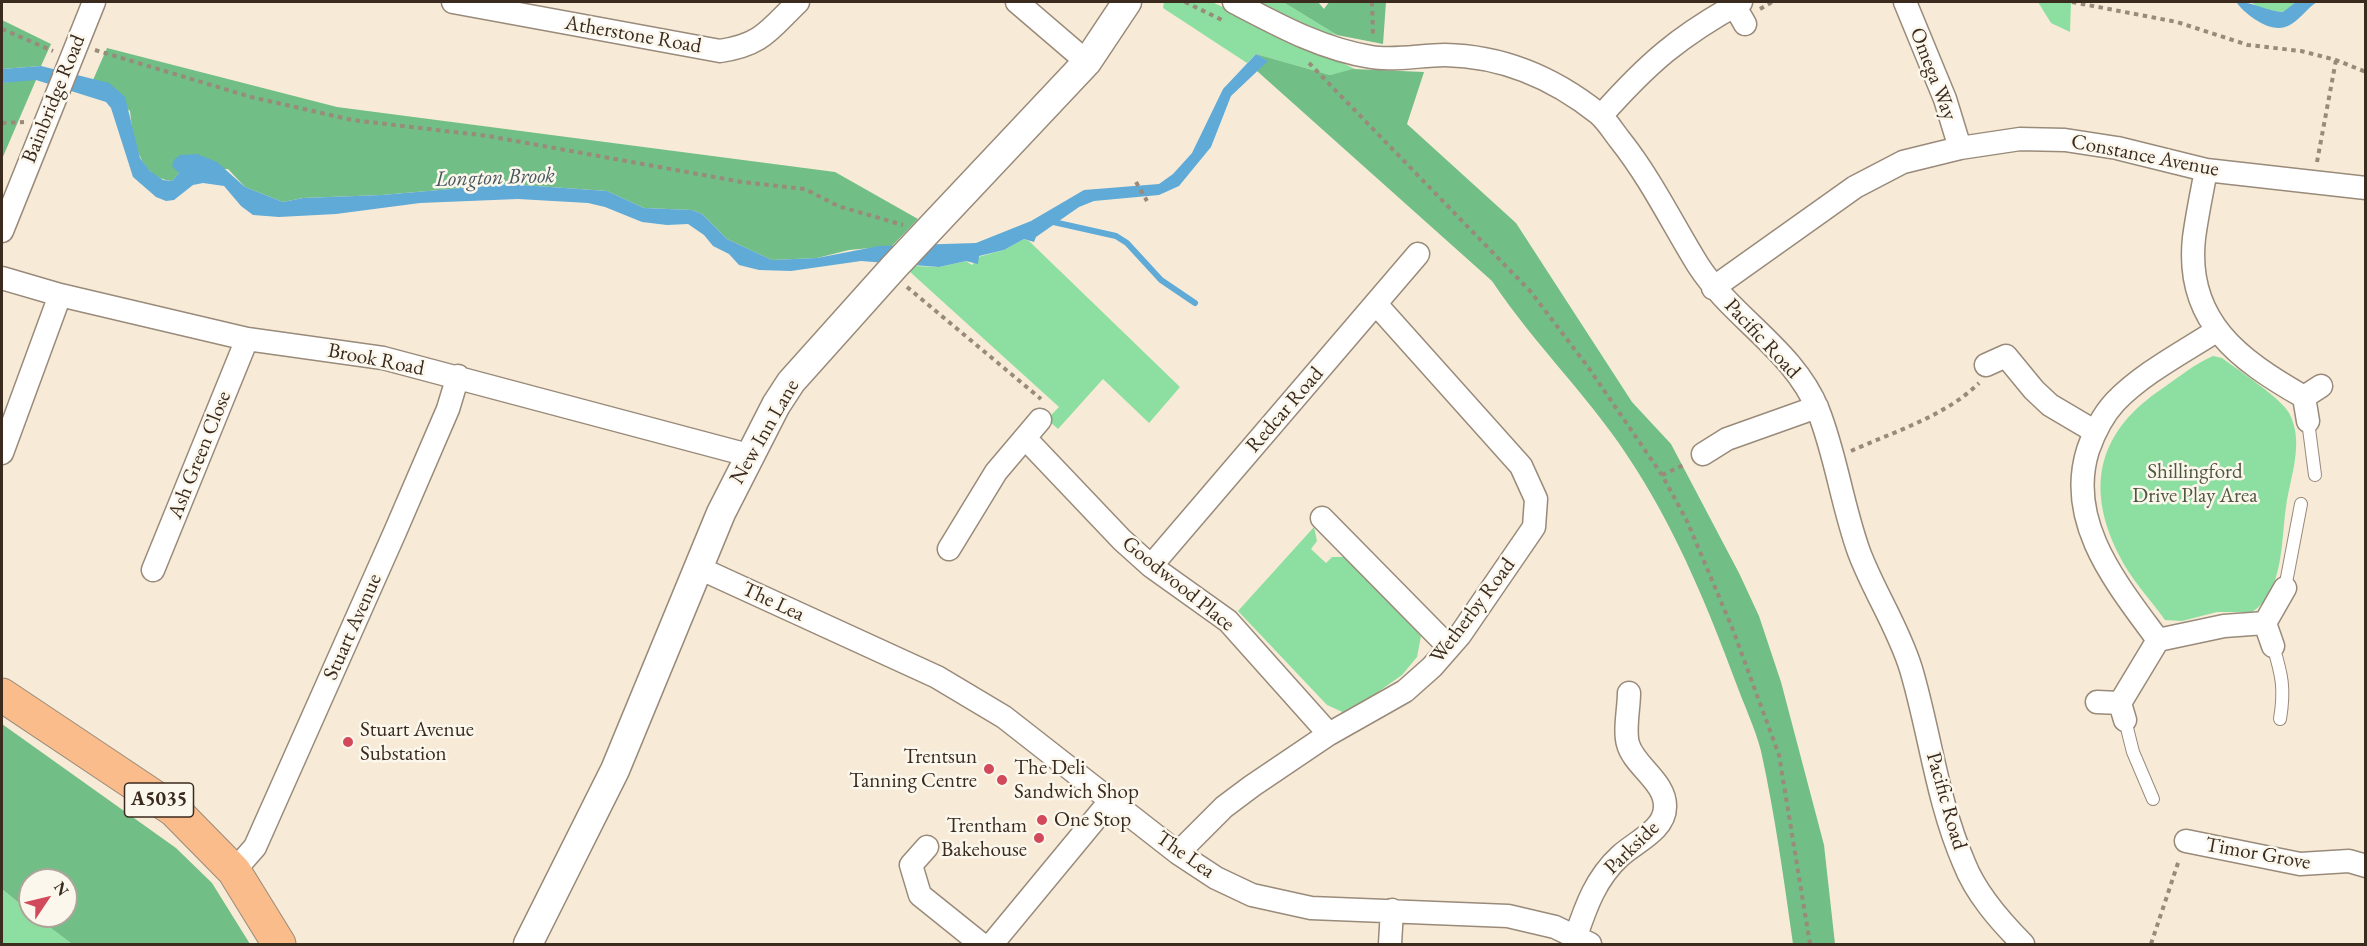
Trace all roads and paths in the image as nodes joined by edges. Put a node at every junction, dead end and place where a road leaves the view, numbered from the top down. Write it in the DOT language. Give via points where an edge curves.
graph roads {
  1 [pos="94,2"];
  2 [pos="453,2"];
  3 [pos="798,2"];
  4 [pos="1017,2"];
  5 [pos="1127,2"];
  6 [pos="1234,2"];
  7 [pos="1372,2"];
  8 [pos="1905,2"];
  9 [pos="2072,2"];
  10 [pos="1740,10"];
  11 [pos="2,29"];
  12 [pos="72,56"];
  13 [pos="1374,58"];
  14 [pos="2336,60"];
  15 [pos="1087,62"];
  16 [pos="1311,64"];
  17 [pos="2366,72"];
  18 [pos="1601,116"];
  19 [pos="1960,147"];
  20 [pos="2206,170"];
  21 [pos="1136,182"];
  22 [pos="2314,182"];
  23 [pos="2366,188"];
  24 [pos="1147,201"];
  25 [pos="2,231"];
  26 [pos="923,238"];
  27 [pos="1418,254"];
  28 [pos="892,270"];
  29 [pos="2,278"];
  30 [pos="1713,288"];
  31 [pos="60,295"];
  32 [pos="1376,304"];
  33 [pos="2216,331"];
  34 [pos="247,339"];
  35 [pos="2000,352"];
  36 [pos="458,376"];
  37 [pos="1817,407"];
  38 [pos="1040,420"];
  39 [pos="2308,422"];
  40 [pos="2094,431"];
  41 [pos="1025,438"];
  42 [pos="2,453"];
  43 [pos="1702,454"];
  44 [pos="748,455"];
  45 [pos="1833,458"];
  46 [pos="1662,475"];
  47 [pos="2315,475"];
  48 [pos="2301,504"];
  49 [pos="1327,531"];
  50 [pos="949,549"];
  51 [pos="1151,566"];
  52 [pos="699,568"];
  53 [pos="153,570"];
  54 [pos="2285,588"];
  55 [pos="2265,623"];
  56 [pos="2158,640"];
  57 [pos="2273,646"];
  58 [pos="1449,647"];
  59 [pos="1629,693"];
  60 [pos="2,695"];
  61 [pos="2097,702"];
  62 [pos="2122,712"];
  63 [pos="2280,719"];
  64 [pos="1329,734"];
  65 [pos="2153,799"];
  66 [pos="1111,800"];
  67 [pos="2186,841"];
  68 [pos="927,847"];
  69 [pos="1178,853"];
  70 [pos="2366,866"];
  71 [pos="234,871"];
  72 [pos="1392,910"];
  73 [pos="1583,940"];
  74 [pos="279,945"];
  75 [pos="528,945"];
  76 [pos="981,945"];
  77 [pos="992,945"];
  78 [pos="1390,945"];
  79 [pos="1810,945"];
  80 [pos="2022,945"];
  81 [pos="2151,945"];
  1 -- 12 [label="street, Bainbridge Road"];
  2 -- 3 [label="street, Atherstone Road" via="720,51 746,47 766,34"];
  4 -- 15 [label="street"];
  5 -- 15 [label="street, New Inn Lane"];
  6 -- 13 [label="street, Pacific Road" via="1329,47"];
  7 -- 13 [label="path"];
  8 -- 19 [label="street, Omega Way" via="1941,88"];
  9 -- 14 [label="path" via="2177,22 2248,45"];
  10 -- 18 [label="street" via="1700,24 1663,51"];
  11 -- 12 [label="path"];
  12 -- 25 [label="street, Bainbridge Road"];
  12 -- 26 [label="path" via="352,120 489,136 742,183 805,189 838,206"];
  13 -- 18 [label="street, Pacific Road" via="1447,55 1494,60 1541,75"];
  14 -- 17 [label="path"];
  14 -- 22 [label="path"];
  15 -- 26 [label="street, New Inn Lane"];
  16 -- 46 [label="path" via="1531,292"];
  18 -- 30 [label="street, Pacific Road" via="1638,162"];
  19 -- 20 [label="street, Constance Avenue" via="2019,139 2065,140 2118,148"];
  19 -- 30 [label="street, Constance Avenue" via="1903,162 1855,187"];
  20 -- 22 [label="street, Constance Avenue"];
  20 -- 33 [label="street" via="2194,239 2195,277"];
  21 -- 24 [label="path"];
  22 -- 23 [label="street, Constance Avenue"];
  26 -- 28 [label="street, New Inn Lane"];
  27 -- 32 [label="street, Redcar Road"];
  28 -- 38 [label="path" via="1039,396 1046,410"];
  28 -- 44 [label="street, New Inn Lane" via="791,382"];
  29 -- 31 [label="street, Brook Road"];
  30 -- 37 [label="street, Pacific Road" via="1777,350"];
  31 -- 34 [label="street, Brook Road"];
  31 -- 42 [label="street"];
  32 -- 51 [label="street, Redcar Road"];
  32 -- 58 [label="street, Wetherby Road" via="1510,452 1536,499 1534,527 1527,541"];
  33 -- 39 [label="street" via="2254,368 2312,392"];
  33 -- 40 [label="street" via="2144,377 2113,404"];
  34 -- 36 [label="street, Brook Road" via="383,358"];
  34 -- 53 [label="street, Ash Green Close"];
  35 -- 40 [label="street" via="2050,405"];
  35 -- 45 [label="path" via="1971,391 1931,416"];
  36 -- 44 [label="street, Brook Road"];
  36 -- 71 [label="street, Stuart Avenue" via="448,409 395,532 255,847"];
  37 -- 43 [label="street" via="1730,447"];
  37 -- 45 [label="street, Pacific Road"];
  38 -- 41 [label="street"];
  39 -- 47 [label="lane"];
  40 -- 56 [label="street" via="2085,460 2082,491 2091,533 2104,564"];
  41 -- 50 [label="street" via="996,472"];
  41 -- 51 [label="street, Goodwood Place"];
  43 -- 46 [label="path"];
  44 -- 52 [label="street, New Inn Lane"];
  45 -- 80 [label="street, Pacific Road" via="1861,555 1909,664 1925,718 1940,794 1964,866 1997,917"];
  46 -- 79 [label="path" via="1687,521 1733,630 1779,755"];
  48 -- 54 [label="lane"];
  49 -- 58 [label="street"];
  51 -- 64 [label="street, Goodwood Place" via="1228,621"];
  52 -- 66 [label="street, The Lea" via="937,677 1004,717"];
  52 -- 75 [label="street, New Inn Lane" via="615,770"];
  54 -- 55 [label="street"];
  55 -- 56 [label="street" via="2224,626"];
  55 -- 57 [label="street"];
  56 -- 62 [label="street"];
  57 -- 63 [label="lane" via="2283,679"];
  58 -- 64 [label="street, Wetherby Road" via="1405,691"];
  59 -- 73 [label="street, Parkside" via="1628,745 1662,795 1664,817 1605,871 1585,908"];
  60 -- 71 [label="main road, A5035" via="174,810"];
  61 -- 62 [label="street"];
  62 -- 65 [label="lane" via="2133,752"];
  64 -- 69 [label="street, Wetherby Road" via="1224,807"];
  66 -- 69 [label="street, The Lea"];
  66 -- 77 [label="street"];
  67 -- 70 [label="street, Timor Grove" via="2300,864 2349,861"];
  67 -- 81 [label="path"];
  68 -- 76 [label="street" via="911,865 920,895"];
  69 -- 72 [label="street, The Lea" via="1252,895 1311,908"];
  71 -- 74 [label="main road, A5035"];
  72 -- 73 [label="street, The Lea" via="1508,916 1533,920"];
  72 -- 78 [label="street"];
}
